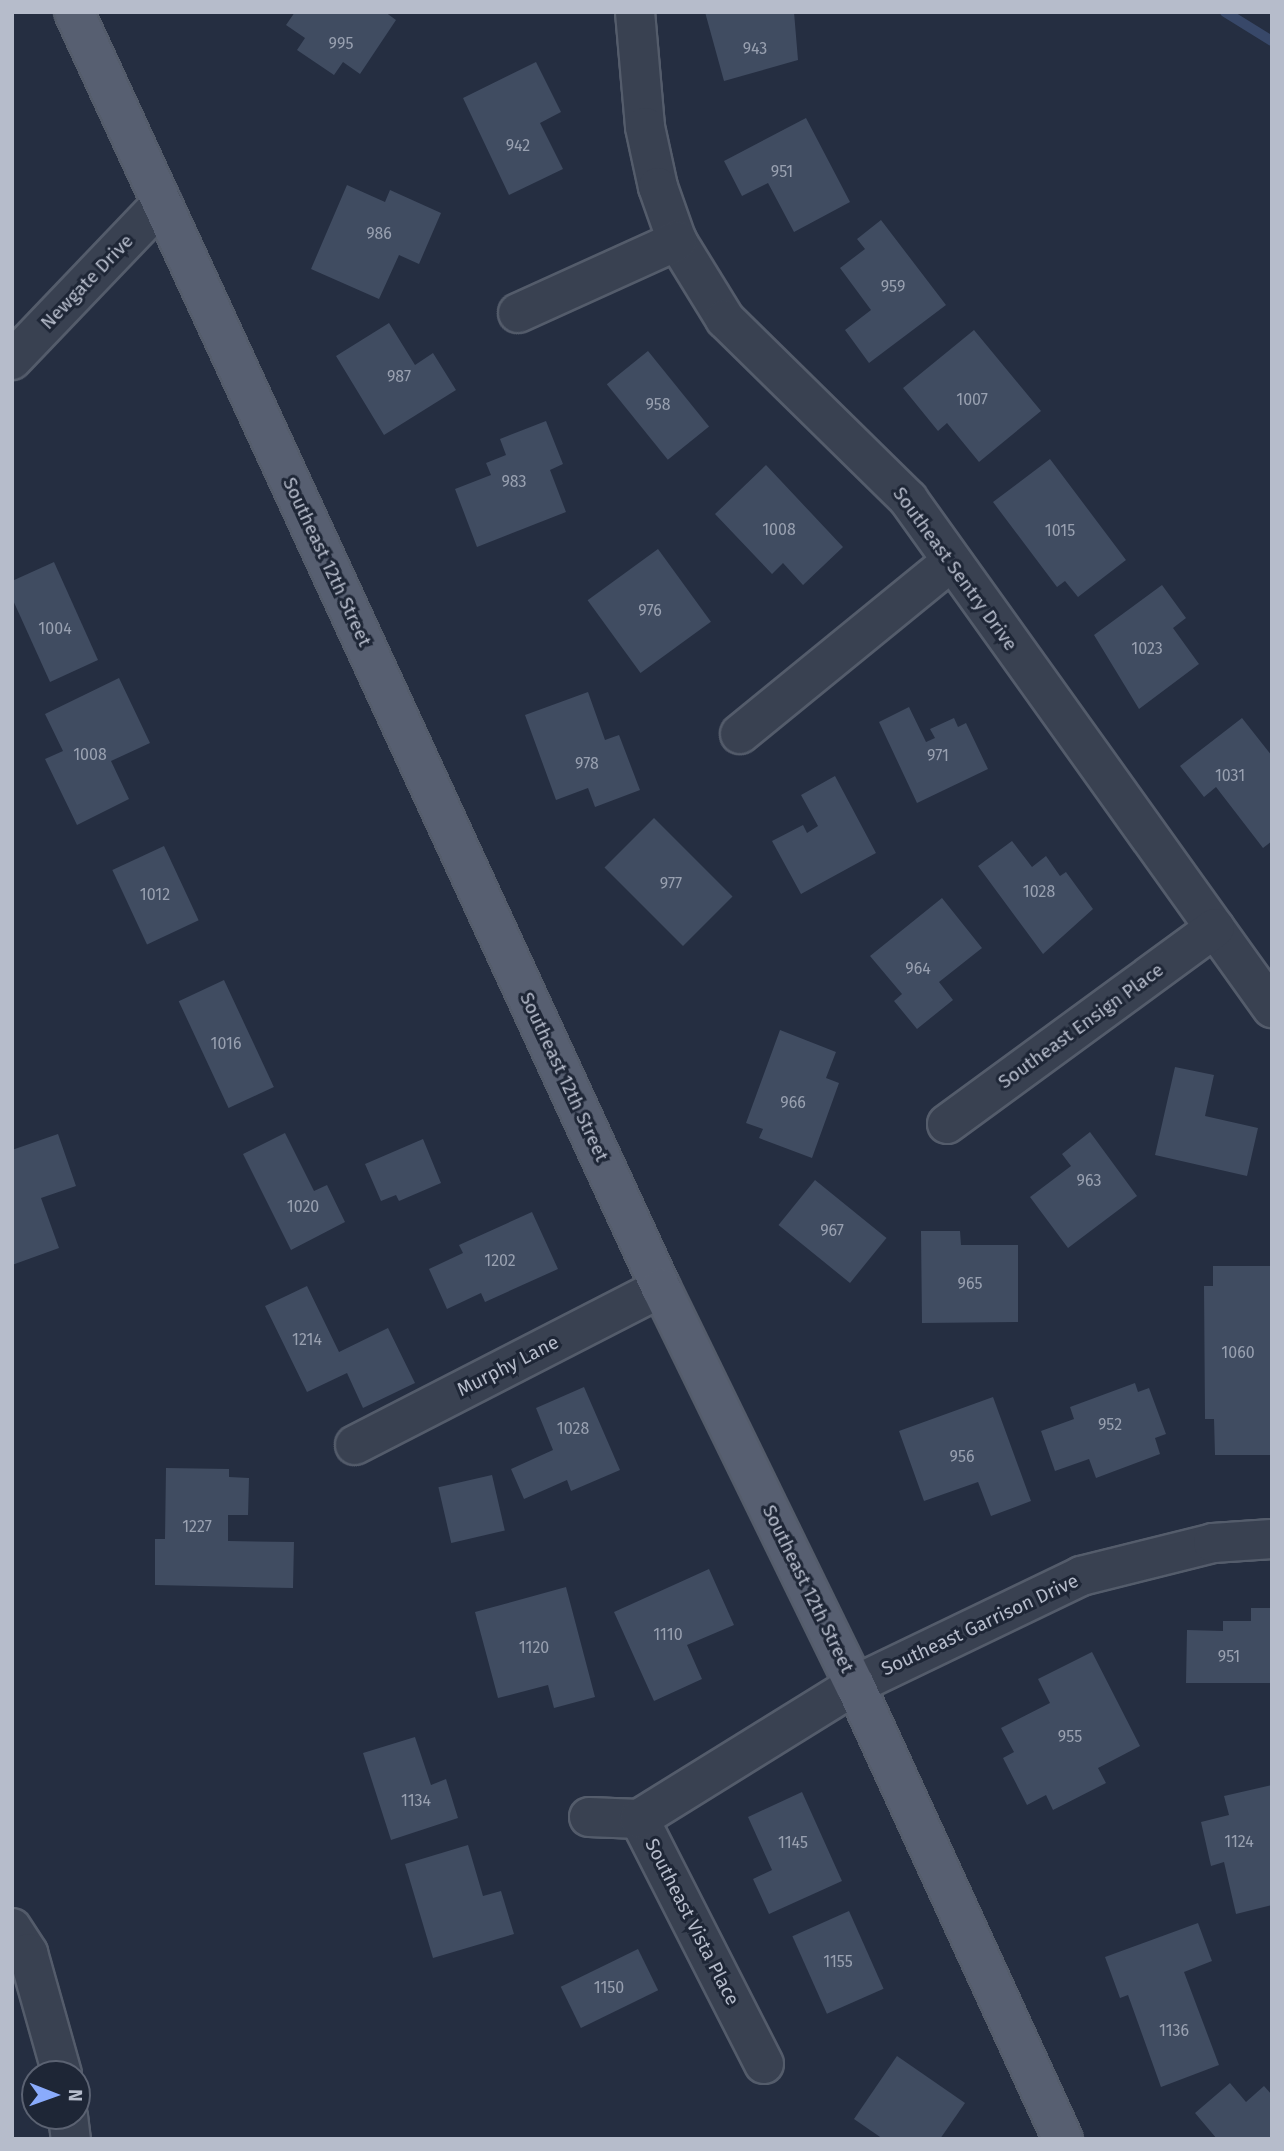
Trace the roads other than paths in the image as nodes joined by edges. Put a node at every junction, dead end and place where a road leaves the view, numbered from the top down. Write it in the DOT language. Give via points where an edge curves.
graph roads {
  1 [pos="74,12"];
  2 [pos="635,12"];
  3 [pos="162,203"];
  4 [pos="677,241"];
  5 [pos="518,313"];
  6 [pos="12,360"];
  7 [pos="951,562"];
  8 [pos="740,734"];
  9 [pos="1215,928"];
  10 [pos="1272,1008"];
  11 [pos="947,1124"];
  12 [pos="661,1288"];
  13 [pos="355,1445"];
  14 [pos="1272,1539"];
  15 [pos="855,1685"];
  16 [pos="589,1817"];
  17 [pos="639,1819"];
  18 [pos="12,1928"];
  19 [pos="58,2060"];
  20 [pos="764,2064"];
  21 [pos="1063,2139"];
  1 -- 3 [label="main road, Southeast 12th Street"];
  2 -- 4 [label="street, Southeast Sentry Drive" via="645,127"];
  3 -- 6 [label="street, Newgate Drive"];
  3 -- 12 [label="main road, Southeast 12th Street"];
  4 -- 5 [label="street"];
  4 -- 7 [label="street, Southeast Sentry Drive" via="725,318 908,499"];
  7 -- 8 [label="street"];
  7 -- 9 [label="street, Southeast Sentry Drive"];
  9 -- 10 [label="street, Southeast Sentry Drive"];
  9 -- 11 [label="street, Southeast Ensign Place"];
  12 -- 13 [label="street, Murphy Lane"];
  12 -- 15 [label="main road, Southeast 12th Street"];
  14 -- 15 [label="street, Southeast Garrison Drive" via="1213,1543 1081,1576"];
  15 -- 17 [label="street, Southeast Vista Place"];
  15 -- 21 [label="main road, Southeast 12th Street"];
  16 -- 17 [label="street"];
  17 -- 20 [label="street, Southeast Vista Place"];
  18 -- 19 [label="street" via="28,1953"];
}
